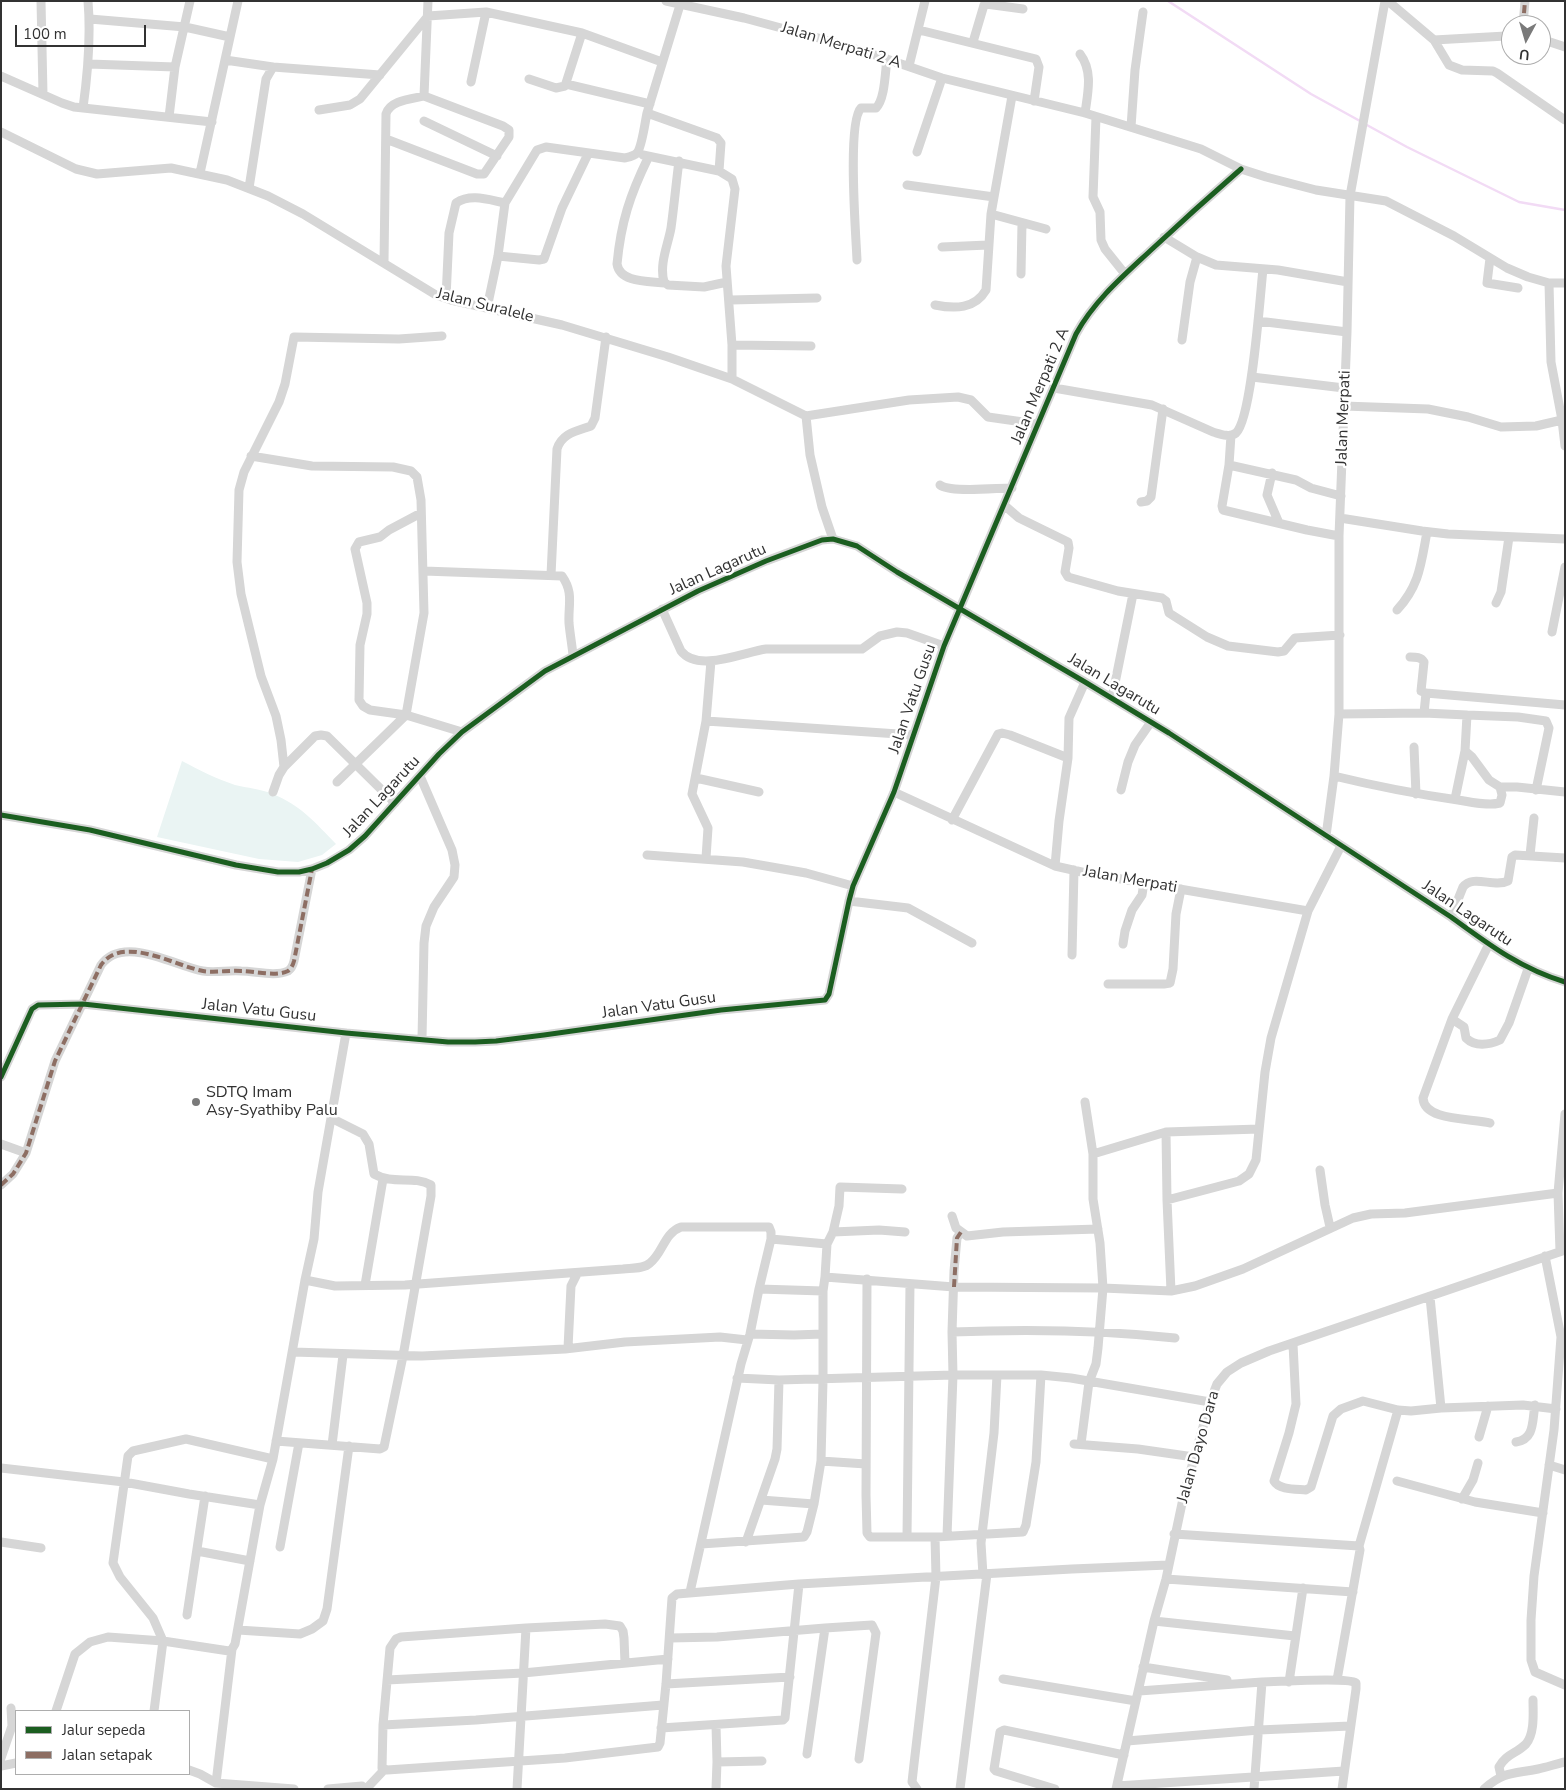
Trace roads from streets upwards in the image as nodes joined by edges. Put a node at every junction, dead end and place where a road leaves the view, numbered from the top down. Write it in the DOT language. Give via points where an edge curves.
graph roads {
  1 [pos="41,1"];
  2 [pos="88,1"];
  3 [pos="190,1"];
  4 [pos="238,1"];
  5 [pos="428,1"];
  6 [pos="666,1"];
  7 [pos="926,1"];
  8 [pos="1387,1"];
  9 [pos="1525,1"];
  10 [pos="680,5"];
  11 [pos="1022,9"];
  12 [pos="486,12"];
  13 [pos="1143,12"];
  14 [pos="1524,15"];
  15 [pos="428,16"];
  16 [pos="90,19"];
  17 [pos="185,27"];
  18 [pos="919,30"];
  19 [pos="582,33"];
  20 [pos="1501,36"];
  21 [pos="230,37"];
  22 [pos="1434,40"];
  23 [pos="973,42"];
  24 [pos="1551,42"];
  25 [pos="1565,47"];
  26 [pos="1080,54"];
  27 [pos="887,59"];
  28 [pos="225,60"];
  29 [pos="662,62"];
  30 [pos="89,64"];
  31 [pos="908,66"];
  32 [pos="175,67"];
  33 [pos="273,67"];
  34 [pos="380,75"];
  35 [pos="1,76"];
  36 [pos="942,78"];
  37 [pos="529,79"];
  38 [pos="471,82"];
  39 [pos="566,84"];
  40 [pos="44,94"];
  41 [pos="424,96"];
  42 [pos="1012,96"];
  43 [pos="1034,101"];
  44 [pos="650,104"];
  45 [pos="83,108"];
  46 [pos="319,110"];
  47 [pos="647,113"];
  48 [pos="1085,114"];
  49 [pos="169,117"];
  50 [pos="1096,117"];
  51 [pos="1565,120"];
  52 [pos="424,121"];
  53 [pos="212,122"];
  54 [pos="1130,127"];
  55 [pos="1,132"];
  56 [pos="386,139"];
  57 [pos="917,152"];
  58 [pos="637,153"];
  59 [pos="588,154"];
  60 [pos="498,156"];
  61 [pos="648,158"];
  62 [pos="679,161"];
  63 [pos="1242,169"];
  64 [pos="719,170"];
  65 [pos="200,173"];
  66 [pos="907,185"];
  67 [pos="249,188"];
  68 [pos="1350,196"];
  69 [pos="994,197"];
  70 [pos="505,203"];
  71 [pos="990,214"];
  72 [pos="1022,223"];
  73 [pos="1046,229"];
  74 [pos="1164,237"];
  75 [pos="988,245"];
  76 [pos="942,247"];
  77 [pos="498,256"];
  78 [pos="1197,257"];
  79 [pos="1490,258"];
  80 [pos="857,260"];
  81 [pos="384,262"];
  82 [pos="1263,269"];
  83 [pos="1021,274"];
  84 [pos="1126,274"];
  85 [pos="727,282"];
  86 [pos="1348,282"];
  87 [pos="1549,282"];
  88 [pos="664,283"];
  89 [pos="1565,283"];
  90 [pos="1518,288"];
  91 [pos="446,298"];
  92 [pos="818,298"];
  93 [pos="730,300"];
  94 [pos="936,305"];
  95 [pos="487,308"];
  96 [pos="1258,321"];
  97 [pos="1347,332"];
  98 [pos="442,336"];
  99 [pos="606,338"];
  100 [pos="1182,340"];
  101 [pos="732,345"];
  102 [pos="811,346"];
  103 [pos="1252,377"];
  104 [pos="732,379"];
  105 [pos="1054,388"];
  106 [pos="1344,388"];
  107 [pos="1344,406"];
  108 [pos="1163,409"];
  109 [pos="806,416"];
  110 [pos="1562,420"];
  111 [pos="1037,424"];
  112 [pos="1231,435"];
  113 [pos="1565,446"];
  114 [pos="251,456"];
  115 [pos="1229,465"];
  116 [pos="1272,473"];
  117 [pos="940,485"];
  118 [pos="1012,488"];
  119 [pos="1341,496"];
  120 [pos="1141,502"];
  121 [pos="1004,505"];
  122 [pos="421,513"];
  123 [pos="1340,518"];
  124 [pos="1278,523"];
  125 [pos="1427,532"];
  126 [pos="1340,536"];
  127 [pos="1509,537"];
  128 [pos="833,538"];
  129 [pos="1565,539"];
  130 [pos="1565,567"];
  131 [pos="424,571"];
  132 [pos="551,575"];
  133 [pos="1133,594"];
  134 [pos="1496,603"];
  135 [pos="662,609"];
  136 [pos="960,609"];
  137 [pos="1397,610"];
  138 [pos="1552,632"];
  139 [pos="1340,635"];
  140 [pos="944,646"];
  141 [pos="573,655"];
  142 [pos="1410,657"];
  143 [pos="711,661"];
  144 [pos="1085,682"];
  145 [pos="1426,693"];
  146 [pos="1112,698"];
  147 [pos="1565,705"];
  148 [pos="1424,712"];
  149 [pos="406,714"];
  150 [pos="1339,714"];
  151 [pos="1467,715"];
  152 [pos="706,721"];
  153 [pos="1151,722"];
  154 [pos="462,732"];
  155 [pos="913,735"];
  156 [pos="1414,748"];
  157 [pos="1466,751"];
  158 [pos="1068,758"];
  159 [pos="356,765"];
  160 [pos="284,767"];
  161 [pos="420,776"];
  162 [pos="1334,776"];
  163 [pos="696,778"];
  164 [pos="337,782"];
  165 [pos="1500,787"];
  166 [pos="1121,790"];
  167 [pos="1536,790"];
  168 [pos="273,792"];
  169 [pos="759,792"];
  170 [pos="894,792"];
  171 [pos="1565,792"];
  172 [pos="1416,794"];
  173 [pos="1455,799"];
  174 [pos="395,803"];
  175 [pos="1,815"];
  176 [pos="1534,818"];
  177 [pos="952,820"];
  178 [pos="1326,836"];
  179 [pos="1341,846"];
  180 [pos="647,855"];
  181 [pos="1530,855"];
  182 [pos="706,858"];
  183 [pos="1565,858"];
  184 [pos="1055,866"];
  185 [pos="312,869"];
  186 [pos="1074,870"];
  187 [pos="1144,883"];
  188 [pos="853,886"];
  189 [pos="1181,889"];
  190 [pos="849,901"];
  191 [pos="1308,911"];
  192 [pos="1451,917"];
  193 [pos="972,943"];
  194 [pos="1124,944"];
  195 [pos="1489,944"];
  196 [pos="1072,955"];
  197 [pos="1528,969"];
  198 [pos="1565,982"];
  199 [pos="1108,984"];
  200 [pos="83,1004"];
  201 [pos="1452,1019"];
  202 [pos="346,1033"];
  203 [pos="422,1039"];
  204 [pos="1,1077"];
  205 [pos="1085,1102"];
  206 [pos="1565,1114"];
  207 [pos="331,1118"];
  208 [pos="1490,1123"];
  209 [pos="1259,1129"];
  210 [pos="1166,1132"];
  211 [pos="1,1144"];
  212 [pos="26,1153"];
  213 [pos="1093,1154"];
  214 [pos="1320,1170"];
  215 [pos="383,1179"];
  216 [pos="1,1185"];
  217 [pos="902,1189"];
  218 [pos="1558,1193"];
  219 [pos="1167,1200"];
  220 [pos="952,1216"];
  221 [pos="1330,1227"];
  222 [pos="1098,1229"];
  223 [pos="833,1232"];
  224 [pos="906,1232"];
  225 [pos="961,1232"];
  226 [pos="771,1239"];
  227 [pos="827,1244"];
  228 [pos="1562,1250"];
  229 [pos="1545,1256"];
  230 [pos="577,1274"];
  231 [pos="825,1277"];
  232 [pos="305,1280"];
  233 [pos="867,1280"];
  234 [pos="417,1284"];
  235 [pos="910,1284"];
  236 [pos="365,1285"];
  237 [pos="954,1288"];
  238 [pos="1103,1288"];
  239 [pos="759,1290"];
  240 [pos="1171,1290"];
  241 [pos="823,1291"];
  242 [pos="1430,1297"];
  243 [pos="952,1332"];
  244 [pos="1100,1332"];
  245 [pos="823,1334"];
  246 [pos="749,1337"];
  247 [pos="1563,1337"];
  248 [pos="1175,1338"];
  249 [pos="1293,1344"];
  250 [pos="568,1348"];
  251 [pos="293,1352"];
  252 [pos="343,1355"];
  253 [pos="404,1356"];
  254 [pos="953,1375"];
  255 [pos="997,1375"];
  256 [pos="1041,1375"];
  257 [pos="909,1376"];
  258 [pos="738,1378"];
  259 [pos="866,1379"];
  260 [pos="779,1380"];
  261 [pos="823,1380"];
  262 [pos="1088,1382"];
  263 [pos="1210,1402"];
  264 [pos="1488,1406"];
  265 [pos="1535,1406"];
  266 [pos="1441,1408"];
  267 [pos="1556,1409"];
  268 [pos="1398,1410"];
  269 [pos="1478,1437"];
  270 [pos="276,1441"];
  271 [pos="1516,1442"];
  272 [pos="299,1443"];
  273 [pos="332,1445"];
  274 [pos="348,1446"];
  275 [pos="1194,1457"];
  276 [pos="272,1459"];
  277 [pos="821,1461"];
  278 [pos="1478,1463"];
  279 [pos="866,1464"];
  280 [pos="1549,1465"];
  281 [pos="1,1468"];
  282 [pos="1565,1470"];
  283 [pos="1397,1481"];
  284 [pos="124,1482"];
  285 [pos="205,1496"];
  286 [pos="1462,1499"];
  287 [pos="761,1500"];
  288 [pos="814,1504"];
  289 [pos="260,1505"];
  290 [pos="1543,1513"];
  291 [pos="1174,1534"];
  292 [pos="983,1535"];
  293 [pos="907,1536"];
  294 [pos="947,1536"];
  295 [pos="934,1537"];
  296 [pos="1,1542"];
  297 [pos="746,1542"];
  298 [pos="701,1544"];
  299 [pos="1359,1546"];
  300 [pos="280,1547"];
  301 [pos="42,1548"];
  302 [pos="197,1551"];
  303 [pos="250,1560"];
  304 [pos="1168,1565"];
  305 [pos="985,1574"];
  306 [pos="936,1577"];
  307 [pos="1166,1579"];
  308 [pos="799,1584"];
  309 [pos="1303,1588"];
  310 [pos="690,1592"];
  311 [pos="1353,1592"];
  312 [pos="187,1615"];
  313 [pos="1154,1621"];
  314 [pos="526,1628"];
  315 [pos="825,1628"];
  316 [pos="238,1630"];
  317 [pos="794,1631"];
  318 [pos="1296,1636"];
  319 [pos="670,1638"];
  320 [pos="163,1641"];
  321 [pos="232,1649"];
  322 [pos="668,1659"];
  323 [pos="625,1663"];
  324 [pos="1143,1667"];
  325 [pos="523,1672"];
  326 [pos="790,1677"];
  327 [pos="1004,1679"];
  328 [pos="387,1680"];
  329 [pos="1337,1680"];
  330 [pos="1262,1682"];
  331 [pos="1289,1682"];
  332 [pos="1242,1683"];
  333 [pos="666,1684"];
  334 [pos="1565,1684"];
  335 [pos="1139,1691"];
  336 [pos="1533,1700"];
  337 [pos="1136,1701"];
  338 [pos="663,1705"];
  339 [pos="11,1708"];
  340 [pos="56,1710"];
  341 [pos="154,1710"];
  342 [pos="521,1717"];
  343 [pos="383,1725"];
  344 [pos="716,1725"];
  345 [pos="1350,1726"];
  346 [pos="662,1728"];
  347 [pos="1259,1730"];
  348 [pos="1127,1741"];
  349 [pos="807,1754"];
  350 [pos="1124,1754"];
  351 [pos="1,1758"];
  352 [pos="859,1759"];
  353 [pos="762,1761"];
  354 [pos="518,1762"];
  355 [pos="717,1762"];
  356 [pos="1565,1762"];
  357 [pos="15,1763"];
  358 [pos="1,1766"];
  359 [pos="190,1770"];
  360 [pos="384,1770"];
  361 [pos="1344,1770"];
  362 [pos="1501,1776"];
  363 [pos="1255,1777"];
  364 [pos="216,1783"];
  365 [pos="1116,1788"];
  366 [pos="294,1789"];
  367 [pos="328,1789"];
  368 [pos="366,1789"];
  369 [pos="517,1789"];
  370 [pos="716,1789"];
  371 [pos="917,1789"];
  372 [pos="960,1789"];
  373 [pos="1055,1789"];
  374 [pos="1254,1789"];
  375 [pos="1342,1789"];
  376 [pos="1484,1789"];
  1 -- 40 [label="street"];
  2 -- 16 [label="street"];
  3 -- 17 [label="street"];
  4 -- 21 [label="street"];
  5 -- 15 [label="street"];
  6 -- 10 [label="street, Jalan Merpati 2 A"];
  7 -- 18 [label="street"];
  8 -- 22 [label="street"];
  8 -- 68 [label="street, Jalan Merpati"];
  9 -- 14 [label="street"];
  10 -- 27 [label="street, Jalan Merpati 2 A" via="751,20"];
  10 -- 29 [label="street"];
  11 -- 23 [label="street" via="984,5"];
  12 -- 15 [label="street"];
  12 -- 19 [label="street"];
  12 -- 38 [label="street"];
  13 -- 54 [label="street"];
  15 -- 34 [label="street"];
  15 -- 41 [label="street"];
  16 -- 17 [label="street"];
  16 -- 30 [label="street"];
  17 -- 21 [label="street"];
  17 -- 32 [label="street"];
  18 -- 23 [label="street"];
  18 -- 31 [label="street"];
  19 -- 29 [label="street"];
  19 -- 39 [label="street"];
  20 -- 22 [label="street"];
  21 -- 28 [label="street"];
  22 -- 51 [label="street" via="1449,65 1462,70 1493,71"];
  23 -- 43 [label="street" via="1038,61"];
  24 -- 25 [label="street"];
  26 -- 48 [label="street" via="1089,73"];
  27 -- 31 [label="street, Jalan Merpati 2 A"];
  27 -- 80 [label="street" via="878,106 860,108 856,116 853,162"];
  28 -- 33 [label="street"];
  28 -- 53 [label="street"];
  29 -- 44 [label="street"];
  30 -- 32 [label="street"];
  30 -- 45 [label="street"];
  31 -- 36 [label="street, Jalan Merpati 2 A"];
  32 -- 49 [label="street"];
  33 -- 34 [label="street"];
  33 -- 67 [label="street" via="266,79"];
  34 -- 46 [label="street" via="356,102"];
  35 -- 40 [label="street"];
  36 -- 42 [label="street, Jalan Merpati 2 A"];
  36 -- 57 [label="street"];
  37 -- 39 [label="street" via="556,88"];
  39 -- 44 [label="street"];
  40 -- 45 [label="street"];
  41 -- 56 [label="street" via="392,104 385,119"];
  41 -- 60 [label="street" via="506,128 509,137"];
  42 -- 43 [label="street, Jalan Merpati 2 A"];
  42 -- 69 [label="street"];
  43 -- 48 [label="street, Jalan Merpati 2 A"];
  44 -- 47 [label="street"];
  45 -- 49 [label="street"];
  47 -- 58 [label="street"];
  47 -- 64 [label="street" via="719,139"];
  48 -- 50 [label="street, Jalan Merpati 2 A"];
  49 -- 53 [label="street"];
  50 -- 54 [label="street, Jalan Merpati 2 A"];
  50 -- 84 [label="street" via="1093,197 1100,212 1101,240"];
  52 -- 60 [label="street"];
  53 -- 65 [label="street"];
  54 -- 63 [label="street, Jalan Merpati 2 A" via="1201,149"];
  55 -- 65 [label="street, Jalan Suralele" via="85,172 171,168"];
  56 -- 60 [label="street" via="480,175"];
  56 -- 81 [label="street"];
  58 -- 59 [label="street" via="625,158"];
  58 -- 61 [label="street"];
  59 -- 70 [label="street" via="540,148"];
  59 -- 77 [label="street" via="562,208 544,259"];
  61 -- 62 [label="street"];
  61 -- 88 [label="street" via="627,205 617,264 618,271 628,278"];
  62 -- 64 [label="street"];
  62 -- 88 [label="street" via="662,274"];
  63 -- 68 [label="street, Jalan Merpati 2 A"];
  63 -- 74 [label="street, Jalan Merpati 2 A"];
  64 -- 85 [label="street" via="732,179 735,189"];
  65 -- 67 [label="street, Jalan Suralele"];
  66 -- 69 [label="street"];
  67 -- 81 [label="street, Jalan Suralele" via="303,214"];
  68 -- 79 [label="street, Jalan Merpati 2 A" via="1386,201"];
  68 -- 86 [label="street, Jalan Merpati"];
  69 -- 71 [label="street"];
  70 -- 77 [label="street"];
  70 -- 91 [label="street" via="470,196 456,202 449,233"];
  71 -- 72 [label="street"];
  71 -- 75 [label="street"];
  72 -- 73 [label="street"];
  72 -- 83 [label="street"];
  74 -- 78 [label="street"];
  74 -- 84 [label="street, Jalan Merpati 2 A"];
  75 -- 76 [label="street"];
  75 -- 94 [label="street" via="986,290 982,297 958,308"];
  77 -- 95 [label="street"];
  78 -- 82 [label="street" via="1216,264"];
  78 -- 100 [label="street"];
  79 -- 87 [label="street, Jalan Merpati 2 A" via="1528,277"];
  79 -- 90 [label="street" via="1487,283"];
  81 -- 91 [label="street, Jalan Suralele" via="423,288"];
  82 -- 86 [label="street"];
  82 -- 96 [label="street"];
  84 -- 105 [label="street, Jalan Merpati 2 A" via="1085,318"];
  85 -- 88 [label="street" via="704,287"];
  85 -- 93 [label="street"];
  86 -- 97 [label="street, Jalan Merpati"];
  87 -- 89 [label="street, Jalan Merpati 2 A"];
  87 -- 110 [label="street" via="1551,362"];
  91 -- 95 [label="street, Jalan Suralele"];
  92 -- 93 [label="street"];
  93 -- 101 [label="street"];
  95 -- 99 [label="street, Jalan Suralele"];
  96 -- 97 [label="street"];
  96 -- 103 [label="street"];
  97 -- 106 [label="street, Jalan Merpati"];
  98 -- 114 [label="street" via="294,338 279,402"];
  99 -- 104 [label="street, Jalan Suralele"];
  99 -- 132 [label="street" via="595,418 591,426 566,435 557,449"];
  101 -- 102 [label="street"];
  101 -- 104 [label="street"];
  103 -- 106 [label="street"];
  103 -- 112 [label="street" via="1244,416 1238,430"];
  104 -- 109 [label="street, Jalan Suralele"];
  105 -- 108 [label="street"];
  105 -- 111 [label="street, Jalan Merpati 2 A"];
  106 -- 107 [label="street, Jalan Merpati"];
  107 -- 110 [label="street" via="1428,409 1501,427 1536,426"];
  107 -- 119 [label="street, Jalan Merpati"];
  108 -- 112 [label="street" via="1213,432"];
  108 -- 120 [label="street" via="1151,497"];
  109 -- 111 [label="street" via="908,400 958,396 971,400 988,417"];
  109 -- 128 [label="street" via="810,456"];
  110 -- 113 [label="street"];
  111 -- 118 [label="street, Jalan Merpati 2 A"];
  112 -- 115 [label="street"];
  114 -- 122 [label="street" via="312,466 406,469 417,477"];
  114 -- 160 [label="street" via="239,490 238,581 261,676 276,716"];
  115 -- 116 [label="street"];
  115 -- 124 [label="street" via="1223,510"];
  116 -- 119 [label="street"];
  116 -- 124 [label="street" via="1267,494"];
  117 -- 118 [label="street" via="945,489"];
  118 -- 121 [label="street, Jalan Merpati 2 A"];
  119 -- 123 [label="street, Jalan Merpati"];
  121 -- 133 [label="street" via="1018,518 1068,542 1066,575"];
  121 -- 136 [label="street, Jalan Merpati 2 A"];
  122 -- 131 [label="street"];
  122 -- 149 [label="street" via="377,538 359,542 355,548 367,608 360,645 359,700 370,710"];
  123 -- 125 [label="street"];
  123 -- 126 [label="street, Jalan Merpati"];
  124 -- 126 [label="street"];
  125 -- 127 [label="street"];
  125 -- 137 [label="street" via="1416,583"];
  126 -- 139 [label="street, Jalan Merpati"];
  127 -- 129 [label="street"];
  127 -- 134 [label="street" via="1501,592"];
  128 -- 135 [label="street, Jalan Lagarutu" via="740,572"];
  128 -- 136 [label="street, Jalan Lagarutu" via="856,546"];
  130 -- 138 [label="street"];
  131 -- 132 [label="street"];
  131 -- 149 [label="street" via="424,614"];
  132 -- 141 [label="street" via="562,576 569,586"];
  133 -- 139 [label="street" via="1162,598 1169,613 1207,637 1236,648 1278,652 1286,650 1295,638"];
  133 -- 146 [label="street"];
  135 -- 141 [label="street, Jalan Lagarutu"];
  135 -- 143 [label="street" via="684,655"];
  136 -- 140 [label="street, Jalan Vatu Gusu"];
  136 -- 144 [label="street, Jalan Lagarutu"];
  139 -- 150 [label="street, Jalan Merpati"];
  140 -- 143 [label="street" via="897,632 880,636 862,649 766,649"];
  140 -- 155 [label="street, Jalan Vatu Gusu"];
  141 -- 154 [label="street, Jalan Lagarutu" via="532,679"];
  142 -- 145 [label="street" via="1424,662 1421,691"];
  143 -- 152 [label="street"];
  144 -- 146 [label="street, Jalan Lagarutu"];
  144 -- 158 [label="street" via="1069,718"];
  145 -- 147 [label="street"];
  145 -- 148 [label="street"];
  146 -- 153 [label="street, Jalan Lagarutu"];
  148 -- 150 [label="street"];
  148 -- 151 [label="street"];
  149 -- 154 [label="street"];
  149 -- 159 [label="street"];
  150 -- 162 [label="street, Jalan Merpati"];
  151 -- 157 [label="street"];
  151 -- 167 [label="street" via="1546,721 1548,728"];
  152 -- 155 [label="street"];
  152 -- 163 [label="street"];
  153 -- 166 [label="street" via="1135,745"];
  153 -- 178 [label="street, Jalan Lagarutu"];
  154 -- 161 [label="street, Jalan Lagarutu"];
  155 -- 170 [label="street, Jalan Vatu Gusu"];
  156 -- 172 [label="street"];
  157 -- 165 [label="street" via="1489,780"];
  157 -- 173 [label="street"];
  158 -- 177 [label="street" via="999,734"];
  158 -- 184 [label="street"];
  159 -- 160 [label="street" via="321,734 315,736"];
  159 -- 164 [label="street"];
  159 -- 174 [label="street"];
  160 -- 168 [label="street"];
  161 -- 174 [label="street, Jalan Lagarutu"];
  161 -- 203 [label="street" via="452,850 455,865 454,878 434,907 426,926"];
  162 -- 172 [label="street"];
  162 -- 178 [label="street, Jalan Merpati"];
  163 -- 169 [label="street"];
  163 -- 182 [label="street" via="692,794 708,828"];
  165 -- 167 [label="street"];
  165 -- 173 [label="street" via="1498,803"];
  167 -- 171 [label="street"];
  170 -- 177 [label="street, Jalan Merpati"];
  170 -- 188 [label="street, Jalan Vatu Gusu"];
  172 -- 173 [label="street"];
  174 -- 185 [label="street, Jalan Lagarutu" via="349,850"];
  175 -- 185 [label="street, Jalan Lagarutu" via="90,830 244,866 288,872"];
  176 -- 181 [label="street"];
  177 -- 184 [label="street, Jalan Merpati"];
  178 -- 179 [label="street, Jalan Lagarutu"];
  179 -- 191 [label="street"];
  179 -- 192 [label="street, Jalan Lagarutu"];
  180 -- 182 [label="street"];
  181 -- 183 [label="street"];
  181 -- 192 [label="street" via="1512,856 1508,882 1466,883"];
  182 -- 188 [label="street" via="806,873"];
  184 -- 186 [label="street, Jalan Merpati"];
  185 -- 200 [label="street" via="290,970 272,973 207,971 154,955 119,953 107,957 101,964"];
  186 -- 187 [label="street, Jalan Merpati"];
  186 -- 196 [label="street"];
  187 -- 189 [label="street, Jalan Merpati"];
  187 -- 194 [label="street" via="1142,895 1132,910 1125,931"];
  188 -- 190 [label="street, Jalan Vatu Gusu"];
  189 -- 191 [label="street, Jalan Merpati"];
  189 -- 199 [label="street" via="1170,982"];
  190 -- 193 [label="street" via="908,908"];
  190 -- 203 [label="street, Jalan Vatu Gusu" via="831,986 825,1000 721,1010 496,1041"];
  191 -- 209 [label="street" via="1271,1038"];
  192 -- 195 [label="street, Jalan Lagarutu"];
  195 -- 197 [label="street, Jalan Lagarutu"];
  195 -- 201 [label="street"];
  197 -- 198 [label="street, Jalan Lagarutu"];
  197 -- 201 [label="street" via="1500,1040 1487,1044 1471,1042 1464,1035 1464,1027"];
  200 -- 202 [label="street, Jalan Vatu Gusu"];
  200 -- 204 [label="street, Jalan Vatu Gusu" via="38,1005 32,1009"];
  200 -- 212 [label="street" via="55,1061"];
  201 -- 208 [label="street" via="1424,1092 1423,1104 1434,1112 1456,1119"];
  202 -- 203 [label="street, Jalan Vatu Gusu"];
  202 -- 207 [label="street"];
  205 -- 213 [label="street"];
  206 -- 218 [label="street"];
  207 -- 215 [label="street" via="363,1134 369,1144 374,1174"];
  207 -- 232 [label="street"];
  209 -- 210 [label="street"];
  209 -- 219 [label="street" via="1256,1160 1249,1174 1239,1181"];
  210 -- 213 [label="street"];
  210 -- 219 [label="street"];
  211 -- 212 [label="street"];
  212 -- 216 [label="street" via="13,1174"];
  213 -- 222 [label="street" via="1093,1199"];
  214 -- 221 [label="street"];
  215 -- 234 [label="street" via="423,1181 431,1185"];
  215 -- 236 [label="street"];
  217 -- 223 [label="street" via="840,1187"];
  218 -- 221 [label="street" via="1363,1216"];
  218 -- 228 [label="street"];
  219 -- 240 [label="street"];
  220 -- 225 [label="street"];
  221 -- 240 [label="street" via="1243,1269 1195,1286"];
  222 -- 225 [label="street" via="967,1236"];
  222 -- 238 [label="street"];
  223 -- 224 [label="street"];
  223 -- 227 [label="street"];
  225 -- 237 [label="street" via="957,1238"];
  226 -- 227 [label="street"];
  226 -- 230 [label="street" via="769,1227 681,1227 669,1236 650,1264"];
  226 -- 239 [label="street"];
  227 -- 231 [label="street"];
  228 -- 229 [label="street, Jalan Dayo Dara"];
  229 -- 242 [label="street, Jalan Dayo Dara"];
  229 -- 247 [label="street"];
  230 -- 234 [label="street"];
  230 -- 250 [label="street" via="570,1286"];
  231 -- 233 [label="street"];
  231 -- 241 [label="street"];
  232 -- 236 [label="street" via="336,1286"];
  232 -- 251 [label="street"];
  233 -- 235 [label="street"];
  233 -- 259 [label="street"];
  234 -- 236 [label="street"];
  234 -- 253 [label="street"];
  235 -- 237 [label="street"];
  235 -- 257 [label="street"];
  237 -- 238 [label="street"];
  237 -- 243 [label="street"];
  238 -- 240 [label="street"];
  238 -- 244 [label="street"];
  239 -- 241 [label="street"];
  239 -- 246 [label="street"];
  241 -- 245 [label="street"];
  242 -- 249 [label="street, Jalan Dayo Dara"];
  242 -- 266 [label="street"];
  243 -- 244 [label="street"];
  243 -- 254 [label="street"];
  244 -- 248 [label="street"];
  244 -- 262 [label="street" via="1096,1364"];
  245 -- 246 [label="street"];
  245 -- 261 [label="street"];
  246 -- 250 [label="street" via="624,1342"];
  246 -- 258 [label="street"];
  247 -- 267 [label="street" via="1558,1353"];
  249 -- 263 [label="street, Jalan Dayo Dara" via="1230,1368 1220,1379"];
  249 -- 268 [label="street" via="1296,1404 1274,1479 1276,1486 1309,1489 1337,1411 1363,1402"];
  250 -- 253 [label="street"];
  251 -- 252 [label="street"];
  251 -- 270 [label="street"];
  252 -- 253 [label="street"];
  252 -- 273 [label="street"];
  253 -- 274 [label="street" via="384,1447"];
  254 -- 255 [label="street"];
  254 -- 257 [label="street"];
  254 -- 294 [label="street"];
  255 -- 256 [label="street"];
  255 -- 292 [label="street"];
  256 -- 262 [label="street"];
  256 -- 292 [label="street" via="1036,1462 1026,1525 1023,1532"];
  257 -- 259 [label="street"];
  257 -- 293 [label="street"];
  258 -- 260 [label="street"];
  258 -- 298 [label="street"];
  259 -- 261 [label="street"];
  259 -- 279 [label="street"];
  260 -- 261 [label="street"];
  260 -- 287 [label="street" via="777,1449"];
  261 -- 277 [label="street"];
  262 -- 263 [label="street"];
  262 -- 275 [label="street" via="1077,1444"];
  263 -- 275 [label="street, Jalan Dayo Dara"];
  264 -- 265 [label="street"];
  264 -- 266 [label="street"];
  264 -- 269 [label="street"];
  265 -- 267 [label="street"];
  265 -- 271 [label="street" via="1530,1434 1526,1440"];
  266 -- 268 [label="street"];
  267 -- 280 [label="street"];
  268 -- 299 [label="street"];
  270 -- 272 [label="street"];
  270 -- 276 [label="street"];
  272 -- 273 [label="street"];
  272 -- 300 [label="street"];
  273 -- 274 [label="street"];
  274 -- 316 [label="street" via="323,1621 300,1634"];
  275 -- 291 [label="street, Jalan Dayo Dara"];
  276 -- 284 [label="street" via="186,1438 133,1451 126,1459"];
  276 -- 289 [label="street"];
  277 -- 279 [label="street"];
  277 -- 288 [label="street"];
  278 -- 286 [label="street"];
  279 -- 293 [label="street" via="867,1533 874,1538"];
  280 -- 282 [label="street"];
  280 -- 290 [label="street"];
  281 -- 284 [label="street"];
  283 -- 286 [label="street"];
  284 -- 285 [label="street"];
  284 -- 320 [label="street" via="113,1563 120,1577 153,1618"];
  285 -- 289 [label="street"];
  285 -- 302 [label="street"];
  286 -- 290 [label="street"];
  287 -- 288 [label="street"];
  287 -- 297 [label="street"];
  288 -- 297 [label="street" via="804,1537"];
  289 -- 303 [label="street"];
  290 -- 334 [label="street" via="1531,1620 1532,1664 1535,1672"];
  291 -- 299 [label="street"];
  291 -- 304 [label="street, Jalan Dayo Dara"];
  292 -- 294 [label="street"];
  292 -- 305 [label="street"];
  293 -- 295 [label="street"];
  294 -- 295 [label="street"];
  295 -- 306 [label="street"];
  296 -- 301 [label="street"];
  297 -- 298 [label="street"];
  298 -- 310 [label="street"];
  299 -- 311 [label="street"];
  302 -- 303 [label="street"];
  302 -- 312 [label="street"];
  303 -- 316 [label="street"];
  304 -- 305 [label="street"];
  304 -- 307 [label="street, Jalan Dayo Dara"];
  305 -- 306 [label="street"];
  305 -- 372 [label="street"];
  306 -- 308 [label="street"];
  306 -- 371 [label="street" via="912,1782"];
  307 -- 309 [label="street"];
  307 -- 313 [label="street, Jalan Dayo Dara"];
  308 -- 310 [label="street"];
  308 -- 317 [label="street"];
  309 -- 311 [label="street"];
  309 -- 318 [label="street"];
  310 -- 319 [label="street" via="672,1598"];
  311 -- 329 [label="street"];
  313 -- 318 [label="street"];
  313 -- 324 [label="street, Jalan Dayo Dara"];
  314 -- 323 [label="street" via="620,1626"];
  314 -- 325 [label="street"];
  314 -- 328 [label="street" via="401,1637 390,1648"];
  315 -- 317 [label="street"];
  315 -- 349 [label="street"];
  315 -- 352 [label="street" via="872,1625 875,1628"];
  316 -- 321 [label="street"];
  317 -- 319 [label="street"];
  317 -- 326 [label="street"];
  318 -- 331 [label="street"];
  319 -- 322 [label="street"];
  320 -- 321 [label="street"];
  320 -- 340 [label="street" via="108,1638 90,1642 75,1654"];
  320 -- 341 [label="street"];
  321 -- 364 [label="street"];
  322 -- 323 [label="street"];
  322 -- 333 [label="street"];
  323 -- 325 [label="street"];
  324 -- 332 [label="street"];
  324 -- 335 [label="street, Jalan Dayo Dara"];
  325 -- 328 [label="street"];
  325 -- 342 [label="street"];
  326 -- 333 [label="street"];
  326 -- 344 [label="street" via="783,1720"];
  327 -- 337 [label="street"];
  328 -- 343 [label="street"];
  329 -- 331 [label="street"];
  329 -- 345 [label="street" via="1356,1683"];
  330 -- 331 [label="street"];
  330 -- 332 [label="street"];
  330 -- 347 [label="street"];
  332 -- 335 [label="street"];
  333 -- 338 [label="street"];
  335 -- 337 [label="street, Jalan Dayo Dara"];
  336 -- 362 [label="street" via="1532,1733 1526,1743 1504,1758 1499,1767"];
  337 -- 348 [label="street, Jalan Dayo Dara"];
  338 -- 342 [label="street"];
  338 -- 346 [label="street"];
  339 -- 351 [label="street" via="12,1726"];
  342 -- 343 [label="street"];
  342 -- 354 [label="street"];
  343 -- 360 [label="street"];
  344 -- 346 [label="street"];
  344 -- 355 [label="street"];
  345 -- 347 [label="street"];
  345 -- 361 [label="street"];
  346 -- 354 [label="street" via="660,1743 655,1748"];
  347 -- 348 [label="street"];
  347 -- 363 [label="street"];
  348 -- 350 [label="street, Jalan Dayo Dara"];
  350 -- 365 [label="street, Jalan Dayo Dara"];
  350 -- 373 [label="street" via="1004,1730 1000,1732 994,1769"];
  353 -- 355 [label="street"];
  354 -- 360 [label="street"];
  354 -- 369 [label="street"];
  355 -- 370 [label="street"];
  356 -- 362 [label="street"];
  357 -- 358 [label="street"];
  359 -- 364 [label="street"];
  360 -- 368 [label="street"];
  361 -- 363 [label="street"];
  361 -- 375 [label="street"];
  362 -- 376 [label="street"];
  363 -- 365 [label="street"];
  363 -- 374 [label="street"];
  364 -- 366 [label="street"];
  367 -- 368 [label="street" via="355,1785"];
}
